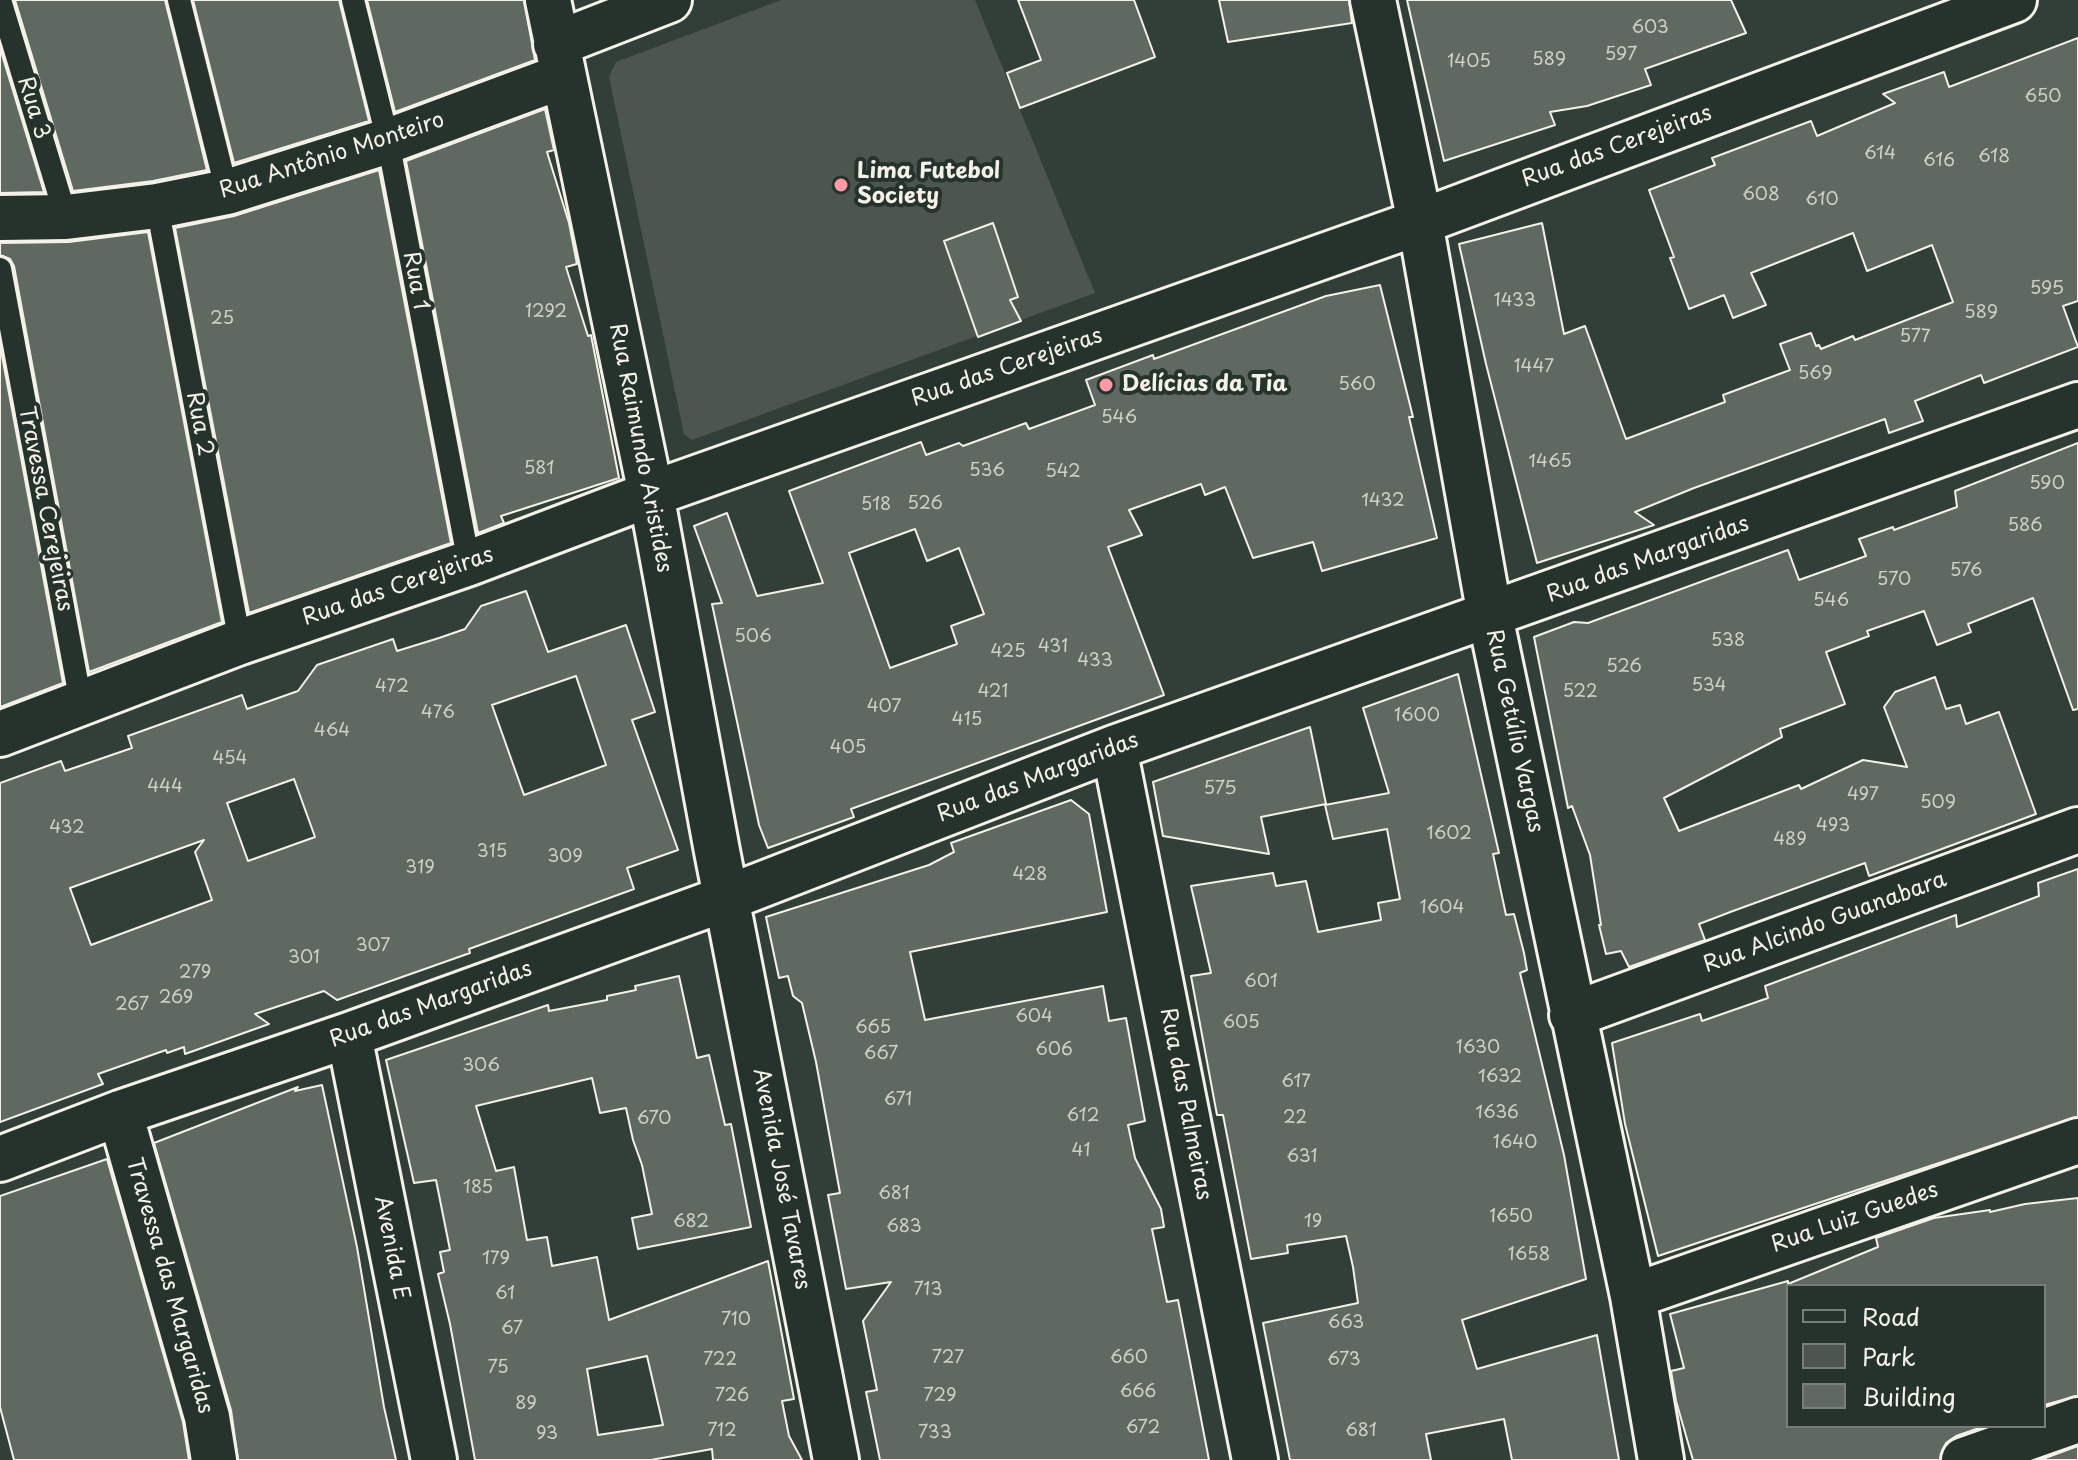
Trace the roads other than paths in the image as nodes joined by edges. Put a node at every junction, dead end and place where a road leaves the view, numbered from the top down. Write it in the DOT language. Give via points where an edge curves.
graph roads {
  1 [pos="0,0"];
  2 [pos="179,0"];
  3 [pos="353,0"];
  4 [pos="548,0"];
  5 [pos="669,0"];
  6 [pos="1373,0"];
  7 [pos="2014,0"];
  8 [pos="560,60"];
  9 [pos="388,141"];
  10 [pos="227,192"];
  11 [pos="157,206"];
  12 [pos="66,217"];
  13 [pos="0,218"];
  14 [pos="1420,222"];
  15 [pos="0,269"];
  16 [pos="2078,405"];
  17 [pos="651,494"];
  18 [pos="469,563"];
  19 [pos="1490,616"];
  20 [pos="240,642"];
  21 [pos="81,703"];
  22 [pos="0,734"];
  23 [pos="1114,748"];
  24 [pos="2078,830"];
  25 [pos="727,898"];
  26 [pos="1572,1015"];
  27 [pos="349,1035"];
  28 [pos="120,1113"];
  29 [pos="2078,1141"];
  30 [pos="0,1159"];
  31 [pos="1633,1296"];
  32 [pos="2078,1420"];
  33 [pos="214,1460"];
  34 [pos="434,1460"];
  35 [pos="836,1460"];
  36 [pos="1255,1460"];
  37 [pos="1661,1460"];
  38 [pos="1964,1460"];
  1 -- 12 [label="lane, Rua 3"];
  2 -- 10 [label="lane"];
  3 -- 9 [label="lane, Rua 1"];
  4 -- 8 [label="street, Rua Raimundo Aristides"];
  5 -- 8 [label="street, Rua Antônio Monteiro"];
  6 -- 14 [label="street, Rua Getúlio Vargas"];
  7 -- 14 [label="street, Rua das Cerejeiras"];
  8 -- 9 [label="street, Rua Antônio Monteiro"];
  8 -- 17 [label="street, Rua Raimundo Aristides"];
  9 -- 10 [label="street, Rua Antônio Monteiro"];
  9 -- 18 [label="lane, Rua 1"];
  10 -- 11 [label="street, Rua Antônio Monteiro"];
  11 -- 12 [label="street, Rua Antônio Monteiro"];
  11 -- 20 [label="lane, Rua 2"];
  12 -- 13 [label="street, Rua Antônio Monteiro"];
  14 -- 17 [label="street, Rua das Cerejeiras"];
  14 -- 19 [label="street, Rua Getúlio Vargas"];
  15 -- 21 [label="lane, Travessa Cerejeiras"];
  16 -- 19 [label="street, Rua das Margaridas"];
  17 -- 18 [label="street, Rua das Cerejeiras"];
  17 -- 25 [label="street, Rua Raimundo Aristides"];
  18 -- 20 [label="street, Rua das Cerejeiras"];
  19 -- 23 [label="street, Rua das Margaridas"];
  19 -- 26 [label="street, Rua Getúlio Vargas"];
  20 -- 21 [label="street, Rua das Cerejeiras"];
  21 -- 22 [label="street, Rua das Cerejeiras"];
  23 -- 25 [label="street, Rua das Margaridas"];
  23 -- 36 [label="street, Rua das Palmeiras"];
  24 -- 26 [label="street, Rua Alcindo Guanabara"];
  25 -- 27 [label="street, Rua das Margaridas"];
  25 -- 35 [label="street, Avenida José Tavares"];
  26 -- 31 [label="street, Rua Getúlio Vargas"];
  27 -- 28 [label="street, Rua das Margaridas"];
  27 -- 34 [label="street, Avenida E"];
  28 -- 30 [label="street, Rua das Margaridas"];
  28 -- 33 [label="street, Travessa das Margaridas" via="207,1417"];
  29 -- 31 [label="street, Rua Luiz Guedes"];
  31 -- 37 [label="street, Rua Getúlio Vargas"];
  32 -- 38 [label="street"];
}
